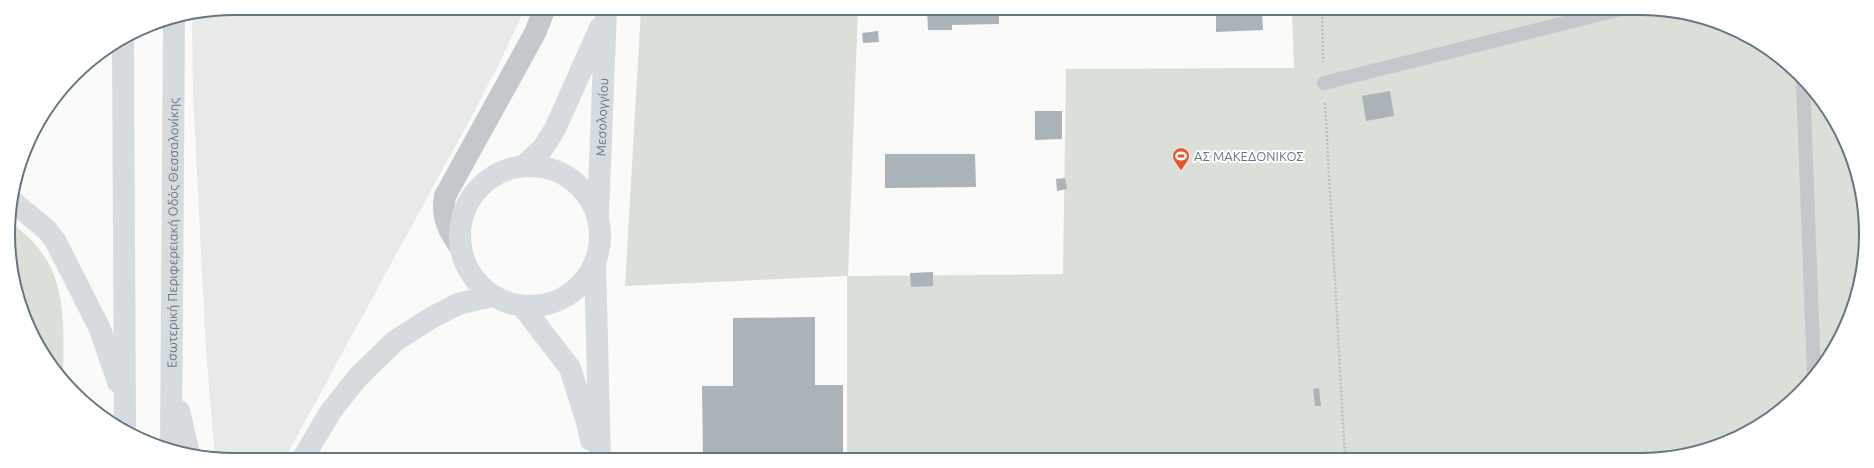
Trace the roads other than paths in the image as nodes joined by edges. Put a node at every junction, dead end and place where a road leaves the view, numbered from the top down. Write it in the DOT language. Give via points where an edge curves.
graph roads {
  1 [pos="542,15"];
  2 [pos="605,15"];
  3 [pos="606,15"];
  4 [pos="1597,15"];
  5 [pos="174,23"];
  6 [pos="123,45"];
  7 [pos="1324,83"];
  8 [pos="1803,88"];
  9 [pos="524,166"];
  10 [pos="17,205"];
  11 [pos="598,219"];
  12 [pos="461,248"];
  13 [pos="595,263"];
  14 [pos="492,296"];
  15 [pos="522,307"];
  16 [pos="1814,367"];
  17 [pos="171,381"];
  18 [pos="125,402"];
  19 [pos="125,424"];
  20 [pos="170,443"];
  21 [pos="188,448"];
  22 [pos="306,453"];
  23 [pos="594,453"];
  24 [pos="600,453"];
  1 -- 12 [label="street" via="535,33 445,196 445,221"];
  2 -- 9 [label="main road, Μεσολογγίου" via="555,129 543,148"];
  3 -- 11 [label="main road, Μεσολογγίου"];
  4 -- 7 [label="lane"];
  5 -- 17 [label="main road, Εσωτερική Περιφερειακή Οδός Θεσσαλονίκης"];
  6 -- 18 [label="main road"];
  8 -- 16 [label="lane"];
  9 -- 11 [label="main road" via="560,173 576,184 589,196"];
  9 -- 12 [label="main road" via="505,171 474,193 465,210"];
  10 -- 18 [label="main road" via="39,222 56,242 100,329"];
  11 -- 13 [label="main road" via="600,241"];
  12 -- 14 [label="main road" via="467,267 477,283"];
  13 -- 15 [label="main road" via="583,282 566,297 545,305"];
  13 -- 24 [label="main road"];
  14 -- 15 [label="main road"];
  14 -- 22 [label="main road" via="458,304 395,341 358,377 331,411"];
  15 -- 23 [label="main road" via="570,368"];
  17 -- 20 [label="main road, Εσωτερική Περιφερειακή Οδός Θεσσαλονίκης"];
  17 -- 21 [label="main road"];
  18 -- 19 [label="main road"];
}
